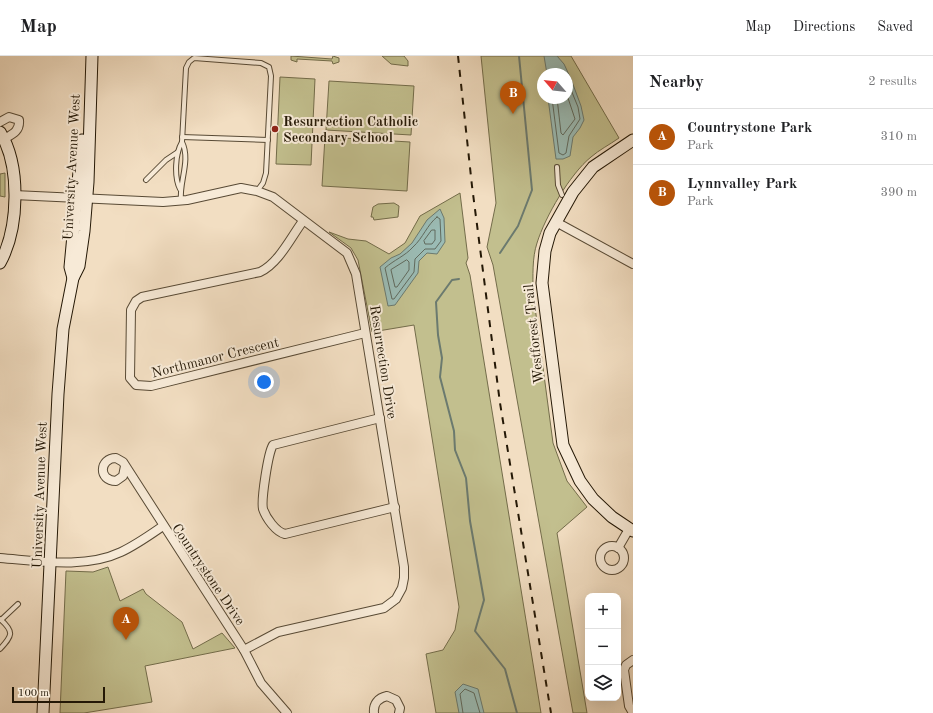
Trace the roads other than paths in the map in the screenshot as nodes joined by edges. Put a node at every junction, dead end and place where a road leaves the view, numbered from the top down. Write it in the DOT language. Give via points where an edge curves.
graph roads {
  1 [pos="84,56"];
  2 [pos="92,56"];
  3 [pos="234,58"];
  4 [pos="0,122"];
  5 [pos="2,135"];
  6 [pos="182,140"];
  7 [pos="268,140"];
  8 [pos="633,140"];
  9 [pos="178,152"];
  10 [pos="557,167"];
  11 [pos="146,180"];
  12 [pos="180,189"];
  13 [pos="257,190"];
  14 [pos="562,194"];
  15 [pos="14,195"];
  16 [pos="82,199"];
  17 [pos="181,201"];
  18 [pos="303,220"];
  19 [pos="556,222"];
  20 [pos="0,263"];
  21 [pos="633,264"];
  22 [pos="365,333"];
  23 [pos="380,418"];
  24 [pos="125,466"];
  25 [pos="395,507"];
  26 [pos="163,526"];
  27 [pos="631,530"];
  28 [pos="618,548"];
  29 [pos="0,558"];
  30 [pos="51,561"];
  31 [pos="18,604"];
  32 [pos="1,620"];
  33 [pos="0,649"];
  34 [pos="244,650"];
  35 [pos="633,660"];
  36 [pos="43,713"];
  37 [pos="287,713"];
  38 [pos="374,713"];
  39 [pos="399,713"];
  40 [pos="633,713"];
  1 -- 16 [label="main road, University Avenue West"];
  2 -- 16 [label="main road, University Avenue West"];
  3 -- 6 [label="lane" via="194,58 189,62 186,68"];
  3 -- 7 [label="lane" via="269,67 271,76"];
  4 -- 5 [label="street" via="9,117 19,120 20,126 15,133"];
  5 -- 15 [label="main road" via="14,171"];
  6 -- 7 [label="lane"];
  6 -- 9 [label="lane"];
  6 -- 12 [label="lane" via="185,148 184,182"];
  7 -- 13 [label="lane" via="266,173 263,183"];
  8 -- 19 [label="main road, Westforest Trail" via="593,167 573,192"];
  9 -- 11 [label="lane"];
  9 -- 12 [label="lane" via="176,181"];
  10 -- 14 [label="lane" via="558,184"];
  12 -- 17 [label="lane"];
  13 -- 17 [label="street, Resurrection Drive" via="241,188"];
  13 -- 18 [label="street, Resurrection Drive" via="273,197"];
  15 -- 16 [label="street, Resurrection Drive"];
  15 -- 20 [label="main road" via="11,235"];
  16 -- 17 [label="street, Resurrection Drive"];
  16 -- 30 [label="main road, University Avenue West" via="80,260 72,278 63,329"];
  18 -- 22 [label="street, Resurrection Drive" via="339,246 351,261 356,274"];
  18 -- 22 [label="street, Northmanor Crescent" via="267,269 159,292 136,301 131,310 130,378 136,385 151,386"];
  19 -- 21 [label="street"];
  19 -- 27 [label="main road, Westforest Trail" via="545,251 542,283 564,445 580,481 593,499"];
  22 -- 23 [label="street, Resurrection Drive"];
  23 -- 25 [label="street, Resurrection Drive"];
  23 -- 25 [label="street" via="273,445 268,455 263,507 276,530 285,534"];
  24 -- 26 [label="street"];
  25 -- 34 [label="street, Resurrection Drive" via="404,578 396,599 384,608 278,632"];
  26 -- 30 [label="street, Countrystone Drive" via="122,552 106,558 82,562"];
  26 -- 34 [label="street, Countrystone Drive"];
  27 -- 28 [label="street"];
  29 -- 30 [label="street, Countrystone Drive"];
  30 -- 36 [label="main road, University Avenue West"];
  31 -- 32 [label="lane"];
  32 -- 33 [label="lane" via="11,632 9,639"];
  34 -- 37 [label="street, Countrystone Drive" via="261,683"];
  35 -- 40 [label="street" via="624,670 629,706"];
  38 -- 39 [label="street" via="377,701 387,696 396,700 400,708"];
}
